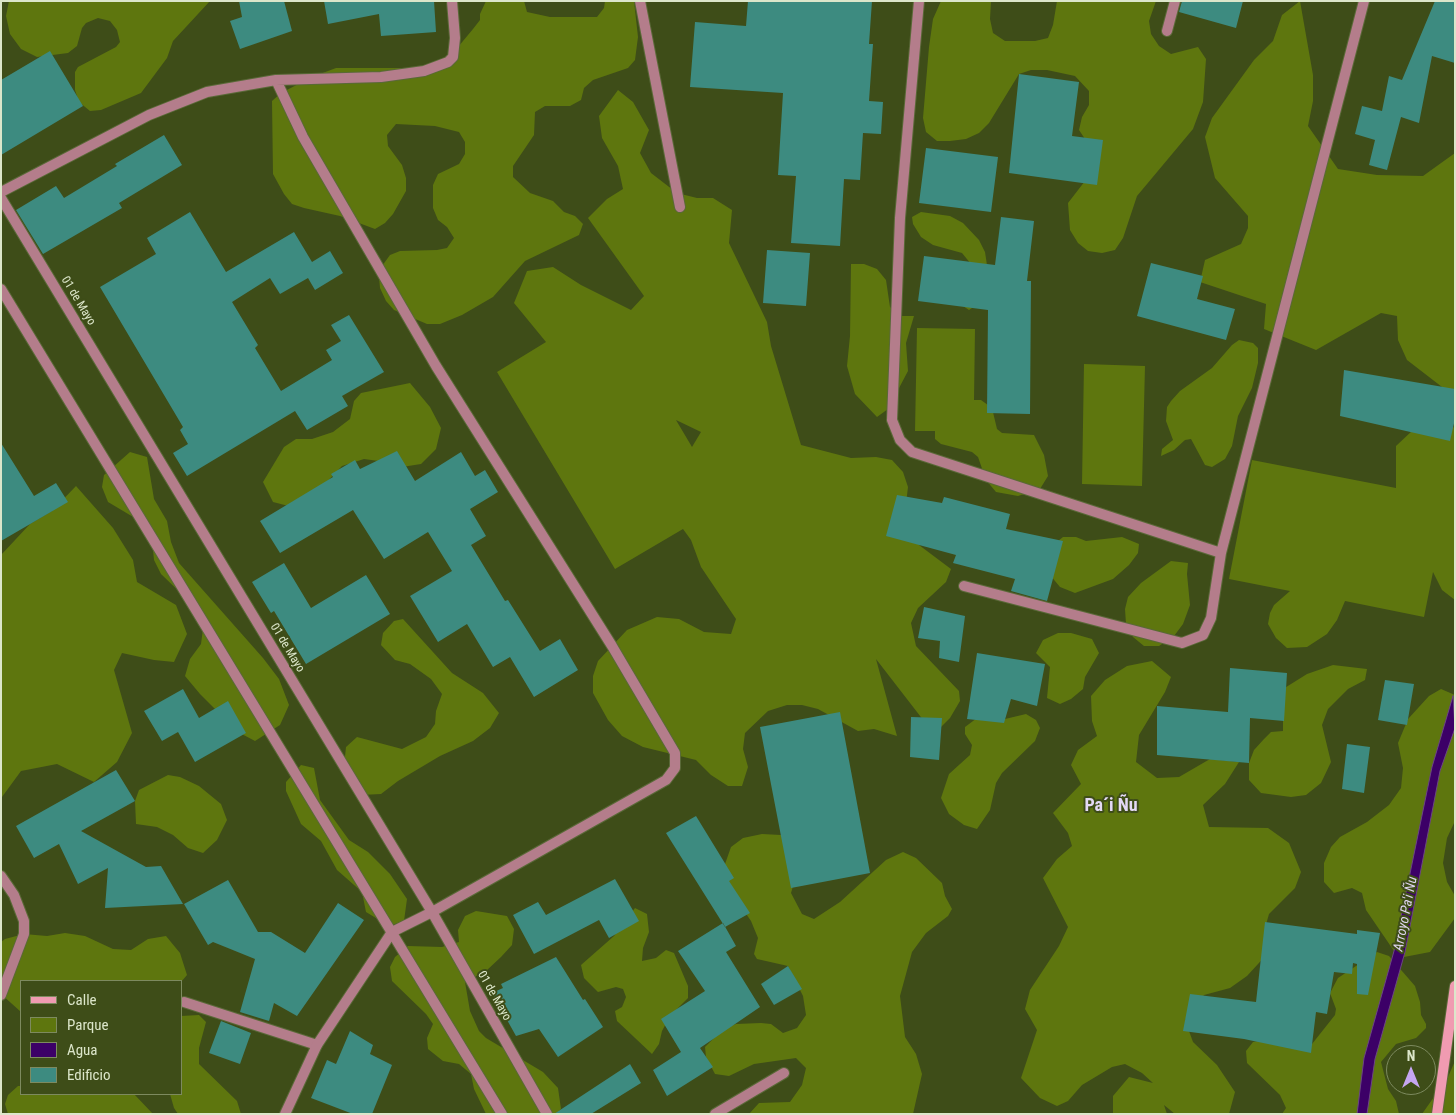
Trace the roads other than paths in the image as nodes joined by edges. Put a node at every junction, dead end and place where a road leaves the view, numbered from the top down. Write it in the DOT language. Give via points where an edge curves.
graph roads {
  1 [pos="452,1"];
  2 [pos="640,1"];
  3 [pos="918,1"];
  4 [pos="1175,1"];
  5 [pos="1364,1"];
  6 [pos="1167,31"];
  7 [pos="276,80"];
  8 [pos="1,192"];
  9 [pos="1,198"];
  10 [pos="680,206"];
  11 [pos="1,289"];
  12 [pos="1221,553"];
  13 [pos="964,586"];
  14 [pos="1,876"];
  15 [pos="432,912"];
  16 [pos="392,932"];
  17 [pos="1455,986"];
  18 [pos="1,996"];
  19 [pos="184,1002"];
  20 [pos="317,1045"];
  21 [pos="784,1073"];
  22 [pos="285,1114"];
  23 [pos="502,1114"];
  24 [pos="547,1114"];
  25 [pos="715,1114"];
  26 [pos="1438,1114"];
  1 -- 7 [label="street" via="454,57 448,62 424,71 381,77"];
  2 -- 10 [label="street"];
  3 -- 12 [label="street" via="899,247 892,420 900,440 912,452"];
  4 -- 6 [label="street"];
  5 -- 12 [label="street"];
  7 -- 8 [label="street" via="207,92 149,115"];
  7 -- 15 [label="street" via="303,137 436,366 612,646 675,753 675,768 666,780"];
  9 -- 15 [label="street, 01 de Mayo"];
  11 -- 16 [label="street"];
  12 -- 13 [label="street" via="1211,618 1203,635 1182,643"];
  14 -- 18 [label="street" via="14,895 24,921 24,934"];
  15 -- 16 [label="street"];
  15 -- 24 [label="street, 01 de Mayo"];
  16 -- 20 [label="street"];
  16 -- 23 [label="street"];
  17 -- 26 [label="main road"];
  19 -- 20 [label="street"];
  20 -- 22 [label="street"];
  21 -- 25 [label="street"];
}
